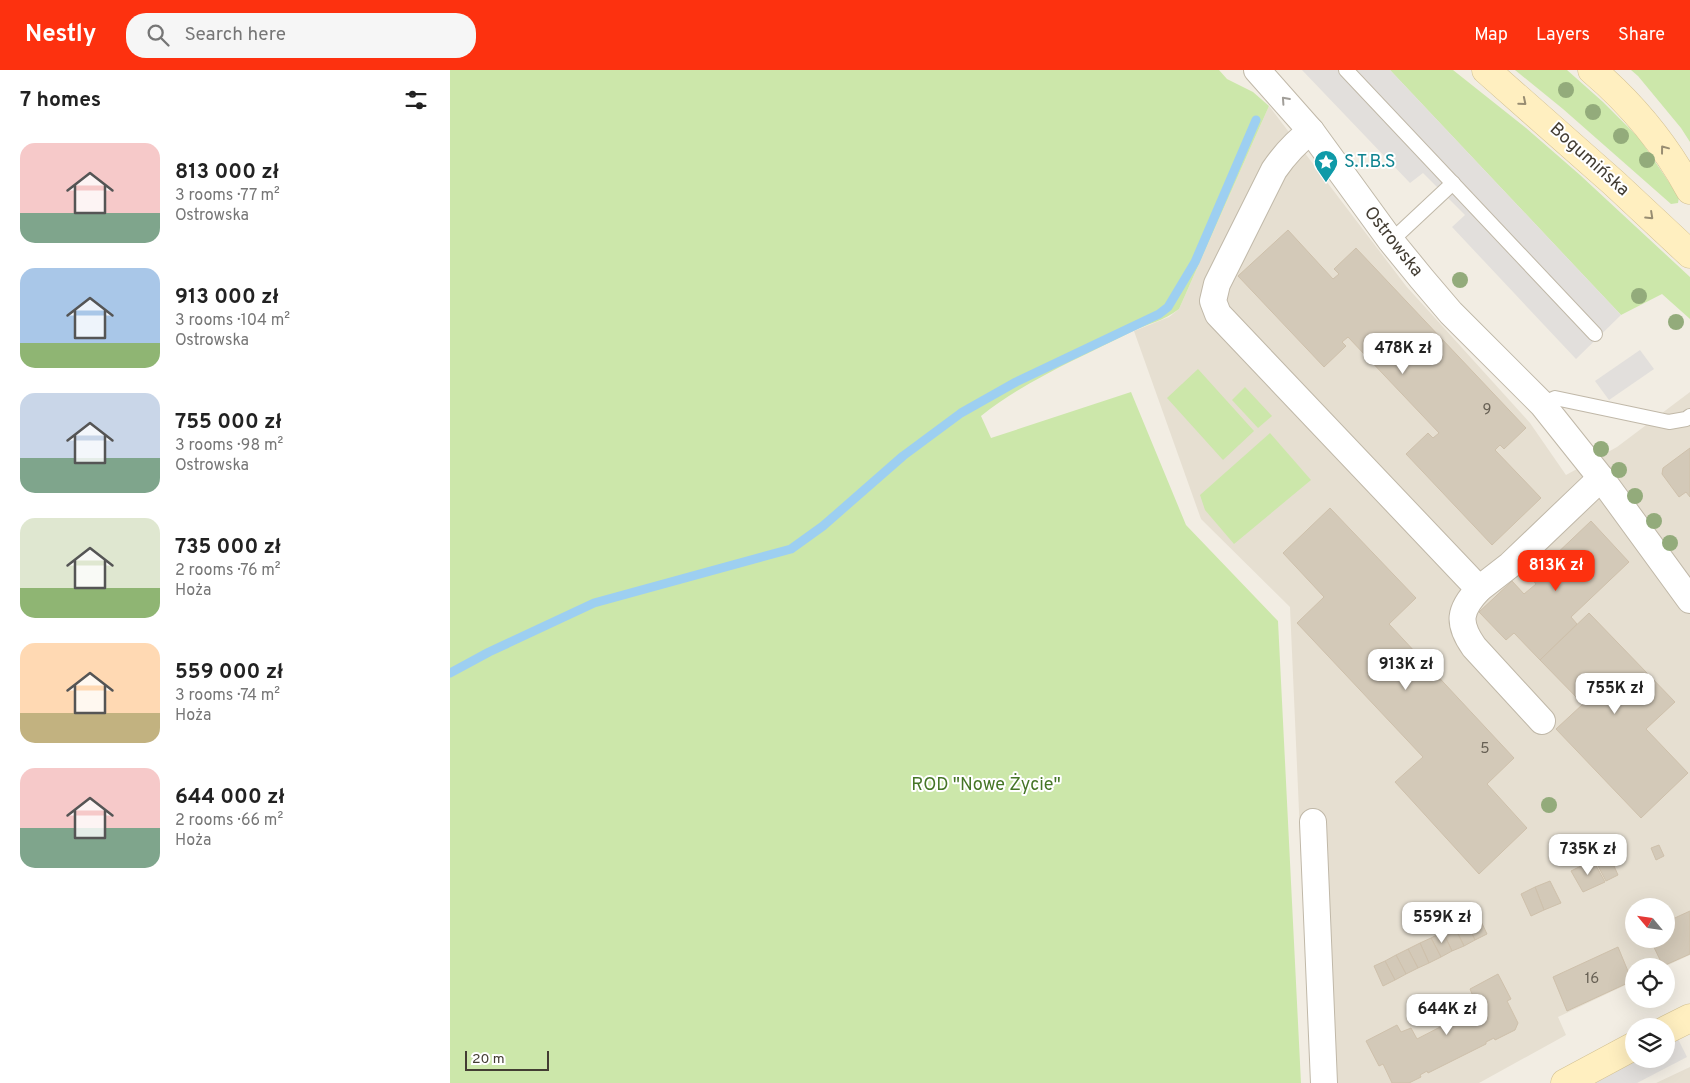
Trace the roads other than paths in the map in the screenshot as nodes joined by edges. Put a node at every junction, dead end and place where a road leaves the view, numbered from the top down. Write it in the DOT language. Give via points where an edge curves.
graph roads {
  1 [pos="1258,70"];
  2 [pos="1346,70"];
  3 [pos="1486,70"];
  4 [pos="1592,70"];
  5 [pos="1311,131"];
  6 [pos="1453,183"];
  7 [pos="1690,190"];
  8 [pos="1391,241"];
  9 [pos="1690,254"];
  10 [pos="1595,334"];
  11 [pos="1542,404"];
  12 [pos="1690,416"];
  13 [pos="1601,478"];
  14 [pos="1479,589"];
  15 [pos="1690,600"];
  16 [pos="1542,721"];
  17 [pos="1313,822"];
  18 [pos="1690,1018"];
  19 [pos="1675,1026"];
  20 [pos="1625,1051"];
  21 [pos="1324,1083"];
  22 [pos="1565,1083"];
  5 -- 1 [label="street, Ostrowska, one-way"];
  2 -- 6 [label="lane"];
  3 -- 9 [label="street, Bogumińska, one-way"];
  7 -- 4 [label="street, one-way" via="1676,165 1642,120"];
  5 -- 8 [label="street, Ostrowska"];
  5 -- 14 [label="street" via="1291,148 1274,170 1217,284 1213,301 1218,314"];
  6 -- 8 [label="lane"];
  6 -- 10 [label="lane"];
  8 -- 11 [label="street, Ostrowska" via="1451,313"];
  11 -- 12 [label="lane" via="1555,398 1669,422"];
  11 -- 13 [label="street, Ostrowska"];
  13 -- 14 [label="street" via="1510,565"];
  13 -- 15 [label="street, Ostrowska"];
  14 -- 16 [label="street" via="1467,602 1463,616 1465,634"];
  17 -- 21 [label="street"];
  18 -- 19 [label="street"];
  20 -- 22 [label="street"];
}
